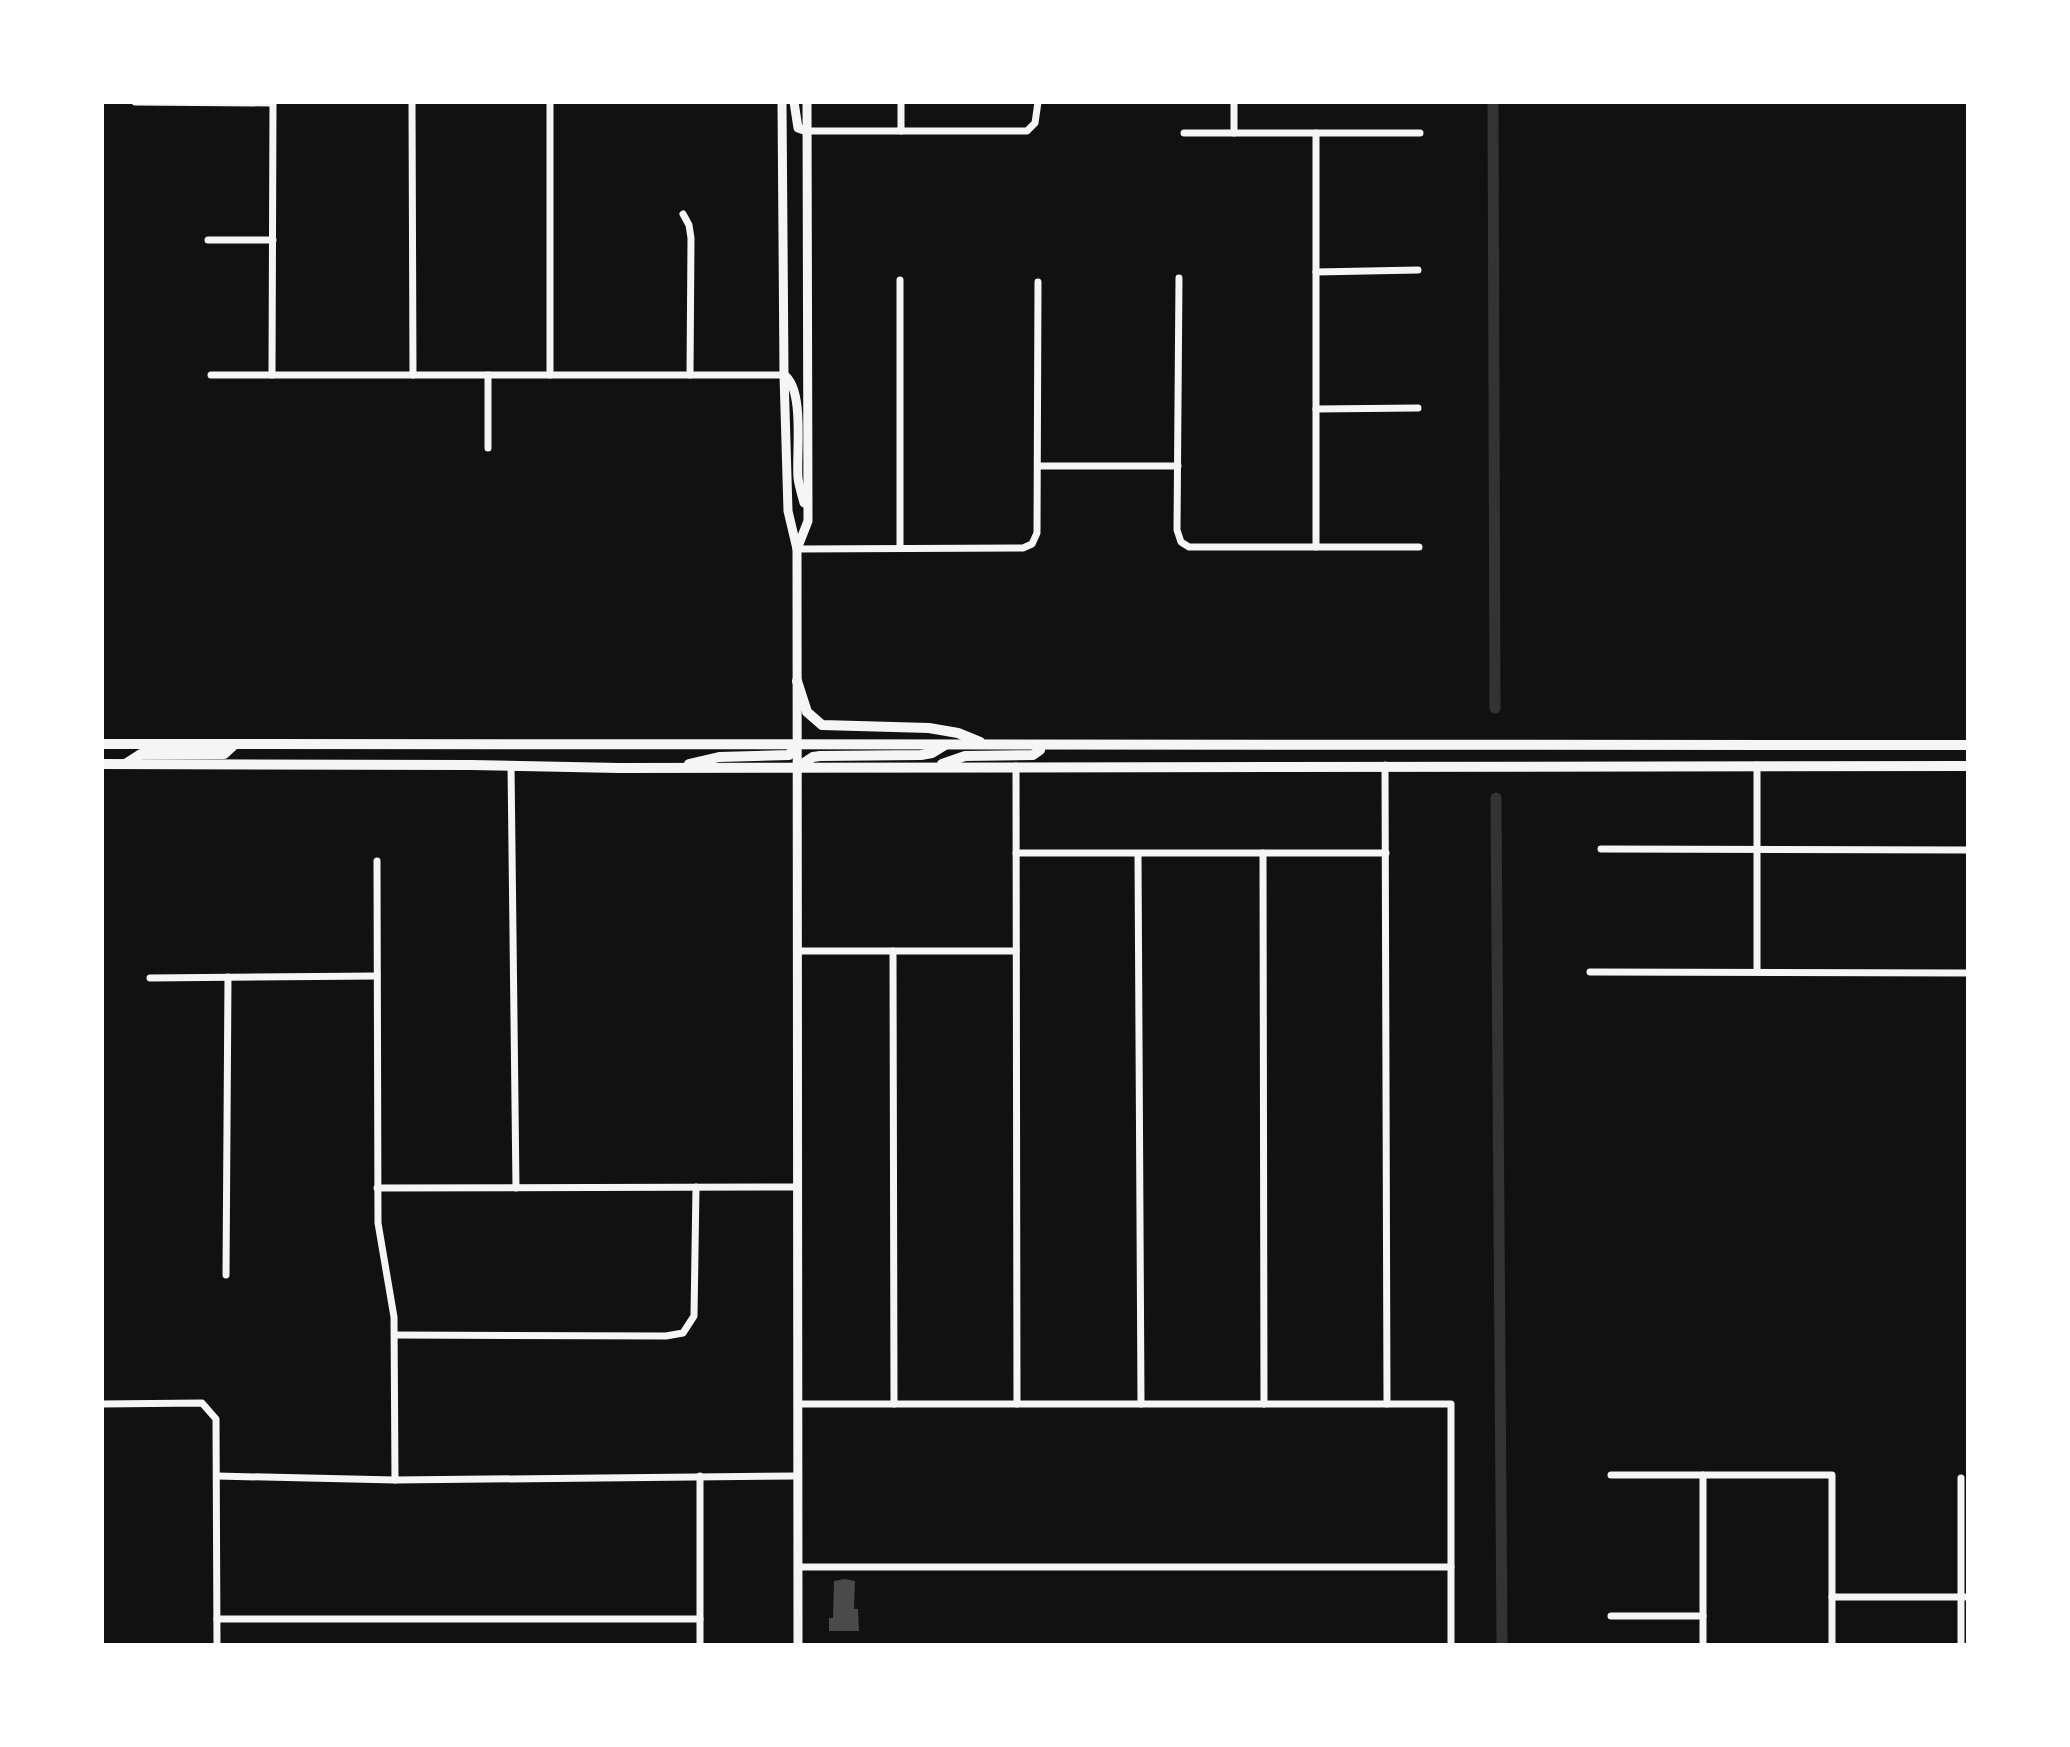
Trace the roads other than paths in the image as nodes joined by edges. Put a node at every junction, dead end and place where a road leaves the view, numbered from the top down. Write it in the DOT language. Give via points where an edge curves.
graph roads {
  1 [pos="135,102"];
  2 [pos="412,102"];
  3 [pos="550,102"];
  4 [pos="782,102"];
  5 [pos="794,102"];
  6 [pos="807,102"];
  7 [pos="901,102"];
  8 [pos="1038,102"];
  9 [pos="1234,102"];
  10 [pos="273,103"];
  11 [pos="807,131"];
  12 [pos="901,131"];
  13 [pos="1184,133"];
  14 [pos="1234,133"];
  15 [pos="1316,133"];
  16 [pos="1420,133"];
  17 [pos="683,214"];
  18 [pos="208,240"];
  19 [pos="273,240"];
  20 [pos="1418,270"];
  21 [pos="1316,272"];
  22 [pos="1179,278"];
  23 [pos="900,280"];
  24 [pos="1038,282"];
  25 [pos="211,375"];
  26 [pos="272,375"];
  27 [pos="413,375"];
  28 [pos="488,375"];
  29 [pos="550,375"];
  30 [pos="690,375"];
  31 [pos="784,375"];
  32 [pos="1418,408"];
  33 [pos="1316,409"];
  34 [pos="488,448"];
  35 [pos="1039,466"];
  36 [pos="1178,466"];
  37 [pos="808,514"];
  38 [pos="900,547"];
  39 [pos="1316,547"];
  40 [pos="1419,547"];
  41 [pos="797,549"];
  42 [pos="797,681"];
  43 [pos="102,744"];
  44 [pos="235,744"];
  45 [pos="797,744"];
  46 [pos="947,744"];
  47 [pos="986,745"];
  48 [pos="1041,745"];
  49 [pos="1968,745"];
  50 [pos="102,764"];
  51 [pos="125,764"];
  52 [pos="511,765"];
  53 [pos="1385,765"];
  54 [pos="1757,765"];
  55 [pos="1016,766"];
  56 [pos="1968,766"];
  57 [pos="932,767"];
  58 [pos="675,768"];
  59 [pos="797,768"];
  60 [pos="1601,849"];
  61 [pos="1756,850"];
  62 [pos="1968,850"];
  63 [pos="1016,853"];
  64 [pos="1263,853"];
  65 [pos="1386,853"];
  66 [pos="1138,854"];
  67 [pos="377,861"];
  68 [pos="797,951"];
  69 [pos="893,951"];
  70 [pos="1016,951"];
  71 [pos="1590,972"];
  72 [pos="1757,972"];
  73 [pos="1968,973"];
  74 [pos="377,976"];
  75 [pos="228,977"];
  76 [pos="150,978"];
  77 [pos="696,1187"];
  78 [pos="797,1187"];
  79 [pos="377,1188"];
  80 [pos="516,1188"];
  81 [pos="226,1275"];
  82 [pos="395,1335"];
  83 [pos="102,1404"];
  84 [pos="798,1404"];
  85 [pos="894,1404"];
  86 [pos="1017,1404"];
  87 [pos="1141,1404"];
  88 [pos="1264,1404"];
  89 [pos="1387,1404"];
  90 [pos="1611,1475"];
  91 [pos="1703,1475"];
  92 [pos="217,1476"];
  93 [pos="700,1476"];
  94 [pos="798,1476"];
  95 [pos="1961,1478"];
  96 [pos="395,1480"];
  97 [pos="798,1567"];
  98 [pos="1451,1567"];
  99 [pos="1832,1597"];
  100 [pos="1964,1597"];
  101 [pos="1611,1616"];
  102 [pos="1703,1616"];
  103 [pos="217,1619"];
  104 [pos="700,1619"];
  105 [pos="217,1645"];
  106 [pos="700,1645"];
  107 [pos="798,1645"];
  108 [pos="1451,1645"];
  109 [pos="1703,1645"];
  110 [pos="1832,1645"];
  111 [pos="1961,1645"];
  1 -- 10 [label="street"];
  2 -- 27 [label="street"];
  3 -- 29 [label="street"];
  4 -- 31 [label="main road"];
  5 -- 11 [label="main road" via="798,128"];
  6 -- 11 [label="main road"];
  7 -- 12 [label="street"];
  8 -- 12 [label="street" via="1035,123 1027,131"];
  9 -- 14 [label="street"];
  10 -- 19 [label="street"];
  11 -- 12 [label="street"];
  11 -- 37 [label="main road"];
  13 -- 14 [label="street"];
  14 -- 15 [label="street"];
  15 -- 16 [label="street"];
  15 -- 21 [label="street"];
  17 -- 30 [label="street" via="691,238"];
  18 -- 19 [label="street"];
  19 -- 26 [label="street"];
  20 -- 21 [label="street"];
  21 -- 33 [label="street"];
  22 -- 36 [label="street"];
  23 -- 38 [label="street"];
  24 -- 35 [label="street"];
  25 -- 26 [label="street"];
  26 -- 27 [label="street"];
  27 -- 28 [label="street"];
  28 -- 29 [label="street"];
  28 -- 34 [label="street"];
  29 -- 30 [label="street"];
  30 -- 31 [label="street"];
  31 -- 37 [label="main road" via="795,392 798,481"];
  31 -- 41 [label="main road" via="788,511"];
  32 -- 33 [label="street"];
  33 -- 39 [label="street"];
  35 -- 36 [label="street"];
  35 -- 38 [label="street" via="1032,544"];
  36 -- 39 [label="street" via="1177,530 1189,547"];
  37 -- 41 [label="main road"];
  38 -- 41 [label="street"];
  39 -- 40 [label="street"];
  41 -- 42 [label="main road"];
  42 -- 45 [label="main road"];
  42 -- 47 [label="main road" via="807,712 817,724 929,728"];
  43 -- 44 [label="main road"];
  44 -- 45 [label="main road"];
  44 -- 51 [label="main road" via="224,754 141,754"];
  45 -- 46 [label="main road"];
  45 -- 58 [label="main road" via="789,755 719,757"];
  45 -- 59 [label="main road"];
  46 -- 47 [label="main road"];
  46 -- 59 [label="main road" via="921,755 813,757"];
  47 -- 48 [label="main road"];
  48 -- 49 [label="main road"];
  48 -- 57 [label="main road" via="1033,755 965,756"];
  50 -- 51 [label="main road"];
  51 -- 52 [label="main road"];
  52 -- 58 [label="main road"];
  52 -- 80 [label="street"];
  53 -- 54 [label="main road"];
  53 -- 55 [label="main road"];
  53 -- 65 [label="street"];
  54 -- 56 [label="main road"];
  54 -- 61 [label="street"];
  55 -- 57 [label="main road"];
  55 -- 63 [label="street"];
  57 -- 59 [label="main road"];
  58 -- 59 [label="main road"];
  59 -- 68 [label="main road"];
  60 -- 61 [label="street"];
  61 -- 62 [label="street"];
  61 -- 72 [label="street"];
  63 -- 66 [label="street"];
  63 -- 70 [label="street"];
  64 -- 65 [label="street"];
  64 -- 66 [label="street"];
  64 -- 88 [label="street"];
  65 -- 89 [label="street"];
  66 -- 87 [label="street"];
  67 -- 74 [label="street"];
  68 -- 69 [label="street"];
  68 -- 78 [label="main road"];
  69 -- 70 [label="street"];
  69 -- 85 [label="street"];
  70 -- 86 [label="street"];
  71 -- 72 [label="street"];
  72 -- 73 [label="street"];
  74 -- 75 [label="street"];
  74 -- 79 [label="street"];
  75 -- 76 [label="street"];
  75 -- 81 [label="street"];
  77 -- 78 [label="street"];
  77 -- 80 [label="street"];
  77 -- 82 [label="street" via="694,1316 683,1333"];
  78 -- 84 [label="main road"];
  79 -- 80 [label="street"];
  79 -- 82 [label="street"];
  82 -- 96 [label="street"];
  83 -- 92 [label="street" via="202,1403 216,1419"];
  84 -- 85 [label="street"];
  84 -- 94 [label="main road"];
  85 -- 86 [label="street"];
  86 -- 87 [label="street"];
  87 -- 88 [label="street"];
  88 -- 89 [label="street"];
  89 -- 98 [label="street" via="1451,1404"];
  90 -- 91 [label="street"];
  91 -- 99 [label="street" via="1832,1475"];
  91 -- 102 [label="street"];
  92 -- 96 [label="street"];
  92 -- 103 [label="street"];
  93 -- 94 [label="street"];
  93 -- 96 [label="street"];
  93 -- 104 [label="street"];
  94 -- 97 [label="main road"];
  95 -- 100 [label="street"];
  97 -- 98 [label="street"];
  97 -- 107 [label="main road"];
  98 -- 108 [label="street"];
  99 -- 100 [label="street"];
  99 -- 110 [label="street"];
  100 -- 111 [label="street"];
  101 -- 102 [label="street"];
  102 -- 109 [label="street"];
  103 -- 104 [label="street"];
  103 -- 105 [label="street"];
  104 -- 106 [label="street"];
}
